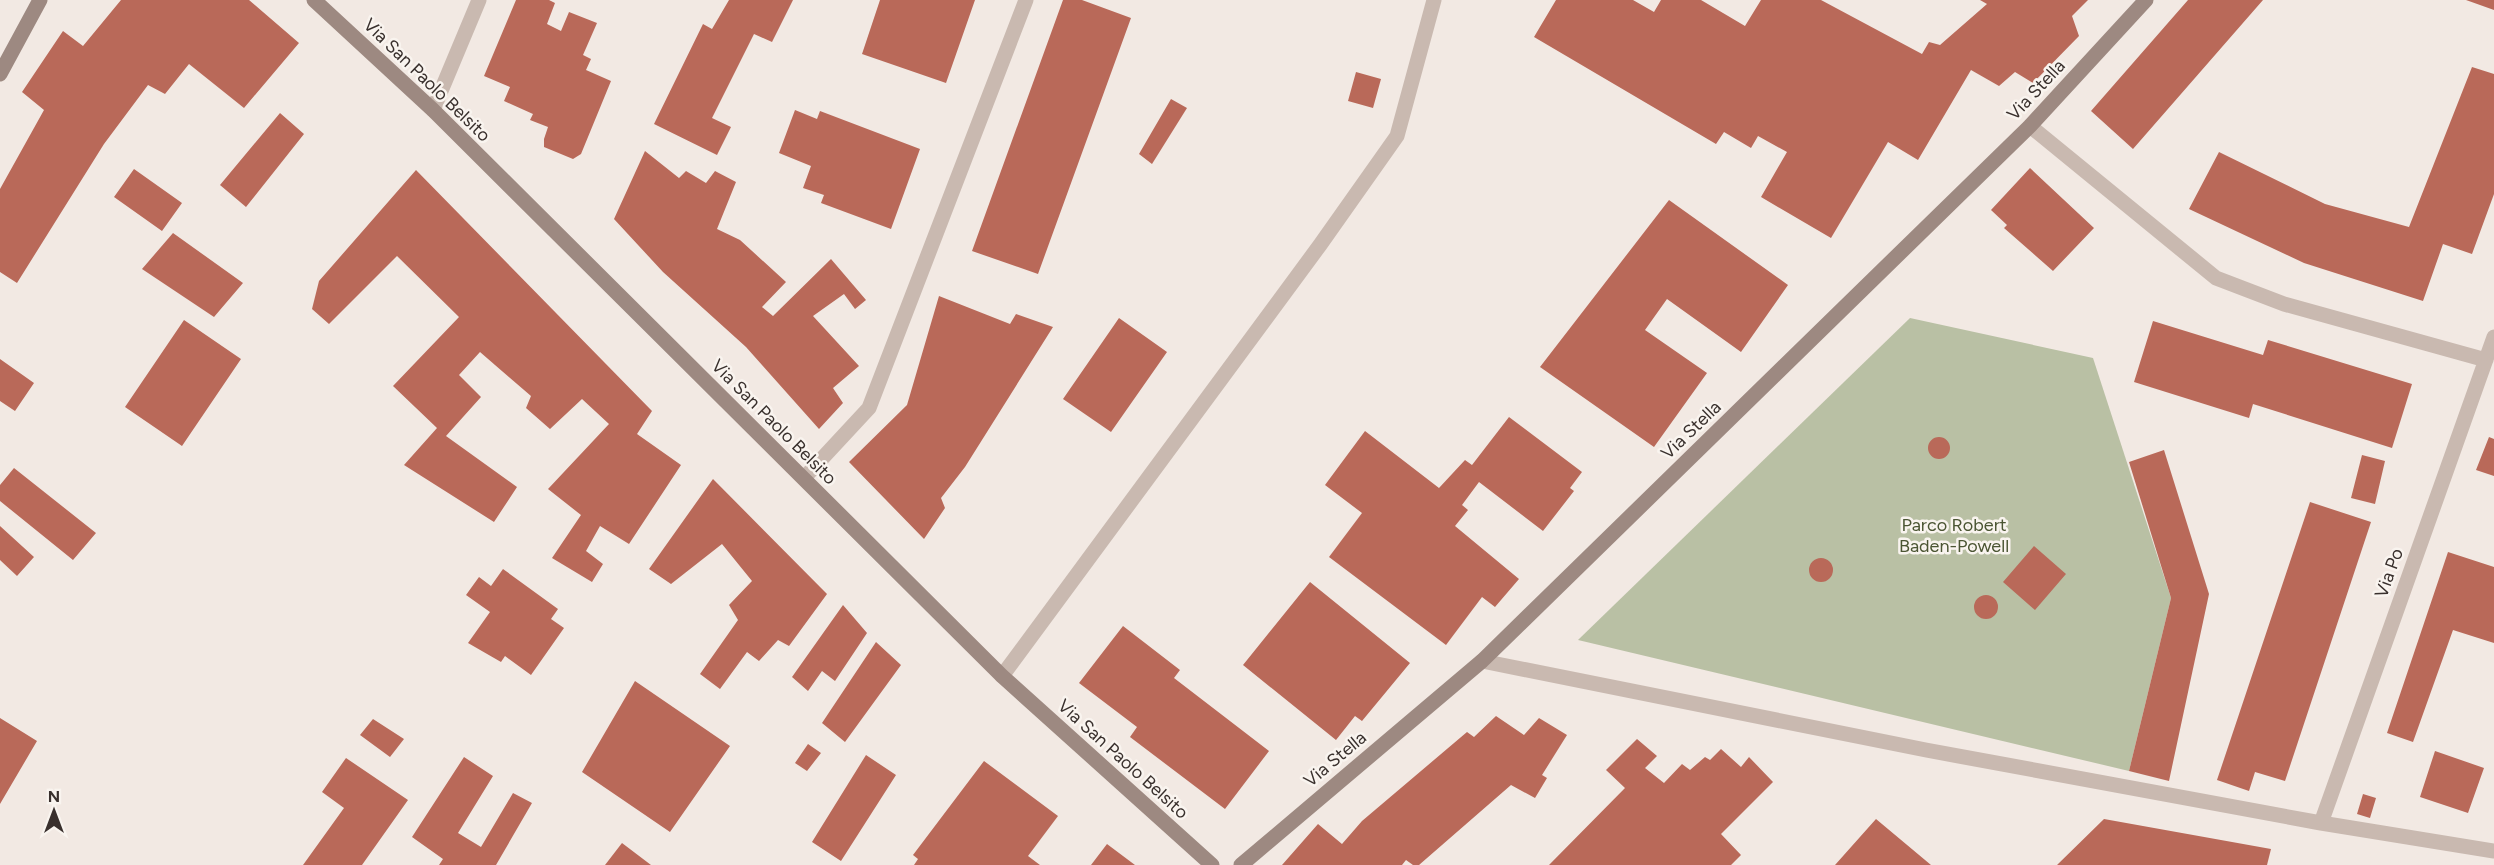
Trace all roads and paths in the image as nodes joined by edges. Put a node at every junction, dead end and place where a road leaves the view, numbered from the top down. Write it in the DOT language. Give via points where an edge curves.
graph roads {
  1 [pos="40,0"];
  2 [pos="314,0"];
  3 [pos="479,0"];
  4 [pos="1026,0"];
  5 [pos="1434,0"];
  6 [pos="2146,0"];
  7 [pos="0,74"];
  8 [pos="433,110"];
  9 [pos="2030,126"];
  10 [pos="2494,337"];
  11 [pos="2486,360"];
  12 [pos="804,478"];
  13 [pos="1482,661"];
  14 [pos="1002,676"];
  15 [pos="2320,823"];
  16 [pos="2494,851"];
  17 [pos="1212,865"];
  18 [pos="1241,865"];
  1 -- 7 [label="main road"];
  2 -- 8 [label="main road, Via San Paolo Belsito"];
  3 -- 8 [label="street"];
  4 -- 12 [label="street" via="869,408"];
  5 -- 14 [label="street" via="1397,136"];
  6 -- 9 [label="main road, Via Stella"];
  8 -- 12 [label="main road, Via San Paolo Belsito"];
  9 -- 11 [label="street" via="2216,278 2284,304"];
  9 -- 13 [label="main road, Via Stella"];
  10 -- 11 [label="street, Via Po"];
  11 -- 15 [label="street, Via Po"];
  12 -- 14 [label="main road, Via San Paolo Belsito"];
  13 -- 15 [label="street"];
  13 -- 18 [label="main road, Via Stella"];
  14 -- 17 [label="main road, Via San Paolo Belsito"];
  15 -- 16 [label="street"];
}
